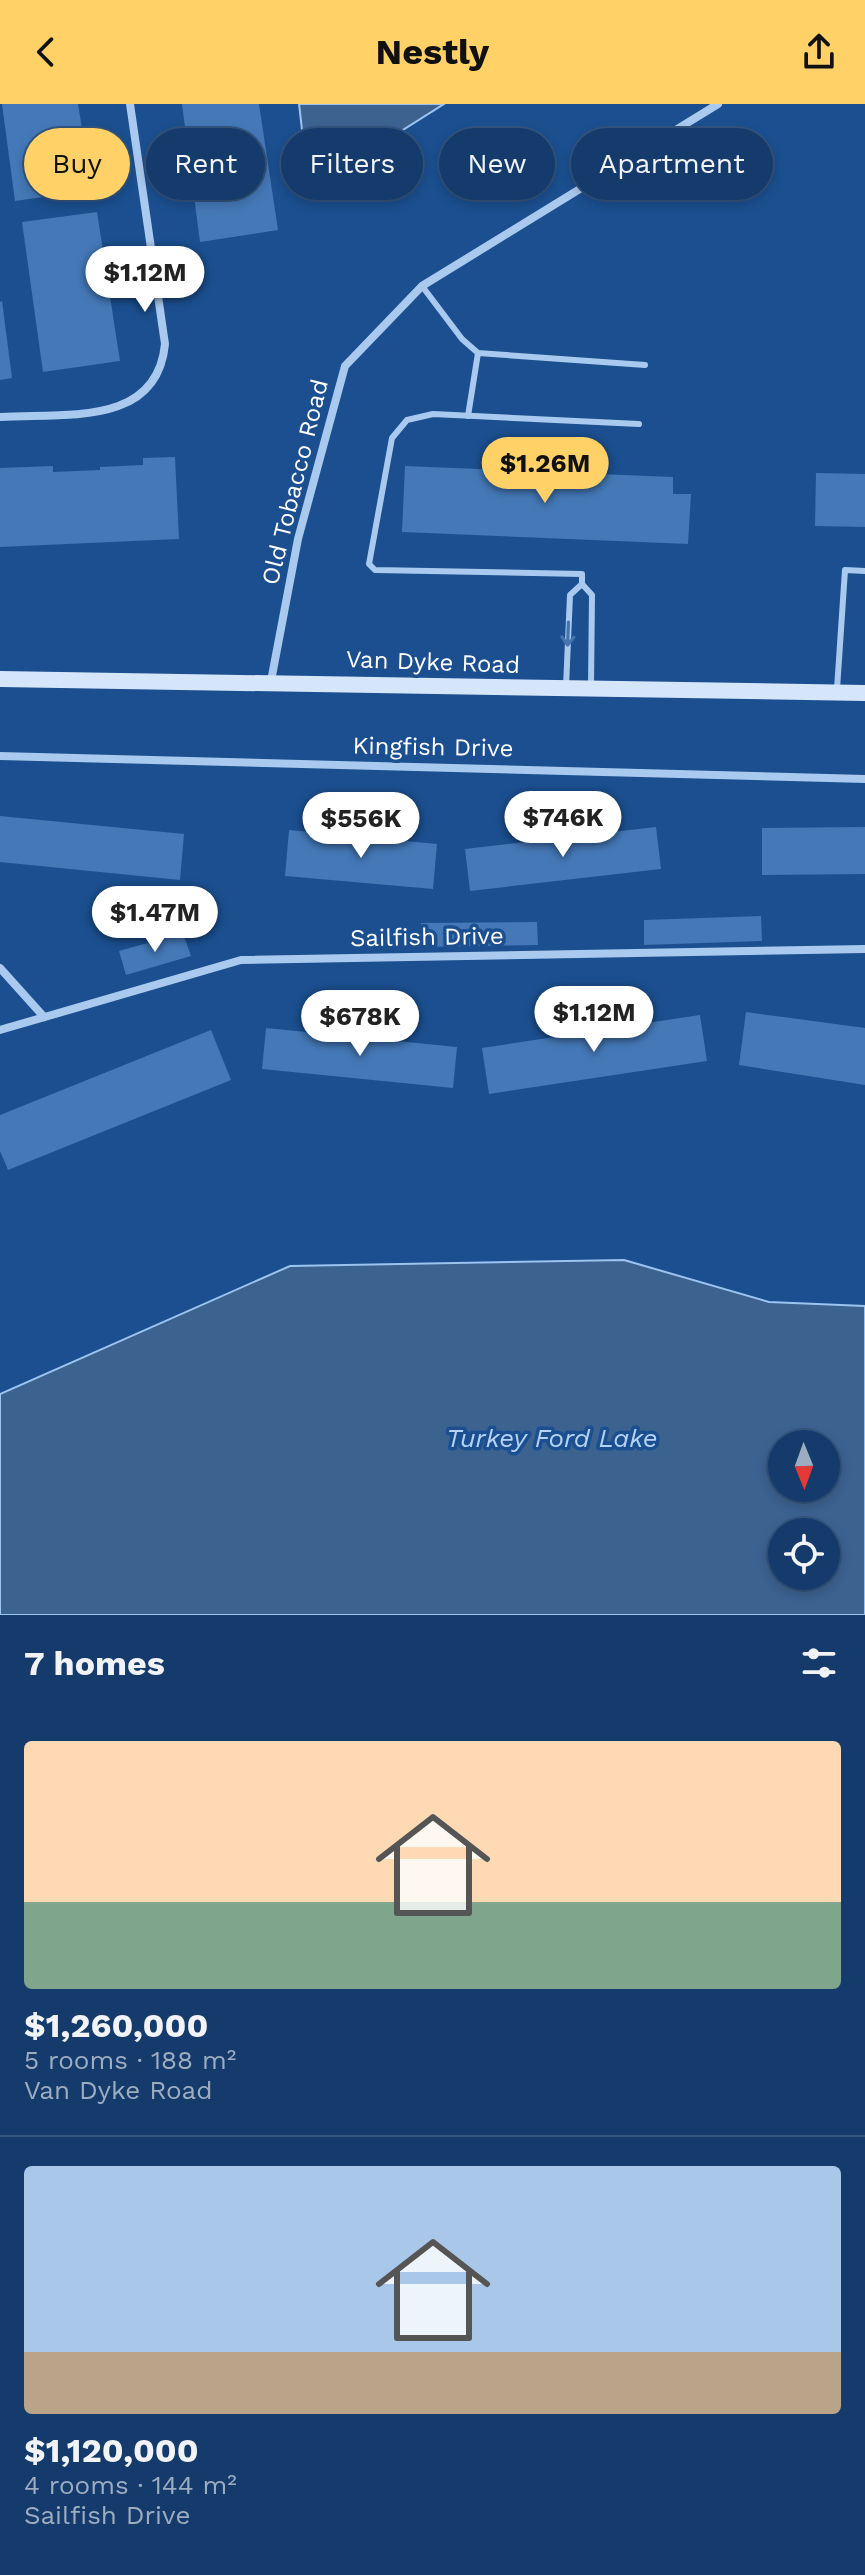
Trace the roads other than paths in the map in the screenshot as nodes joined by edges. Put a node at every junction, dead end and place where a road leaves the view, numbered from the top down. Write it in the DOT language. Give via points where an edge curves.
graph roads {
  1 [pos="130,104"];
  2 [pos="718,104"];
  3 [pos="422,286"];
  4 [pos="478,353"];
  5 [pos="645,365"];
  6 [pos="468,416"];
  7 [pos="0,417"];
  8 [pos="639,424"];
  9 [pos="865,571"];
  10 [pos="582,584"];
  11 [pos="0,679"];
  12 [pos="271,681"];
  13 [pos="566,690"];
  14 [pos="590,690"];
  15 [pos="836,692"];
  16 [pos="865,693"];
  17 [pos="0,756"];
  18 [pos="865,779"];
  19 [pos="865,949"];
  20 [pos="0,968"];
  21 [pos="44,1017"];
  22 [pos="0,1030"];
  1 -- 7 [label="street" via="165,344 163,366 140,397 111,410"];
  2 -- 3 [label="street, Old Tobacco Road"];
  3 -- 4 [label="lane"];
  3 -- 12 [label="street, Old Tobacco Road" via="345,366 298,539"];
  4 -- 5 [label="lane"];
  4 -- 6 [label="lane"];
  6 -- 8 [label="lane"];
  6 -- 10 [label="lane" via="433,414 407,420 392,438 369,564 375,570 582,574"];
  9 -- 15 [label="lane" via="845,570"];
  10 -- 13 [label="lane, one-way" via="570,595"];
  10 -- 14 [label="lane" via="592,595"];
  11 -- 12 [label="main road, Van Dyke Road"];
  12 -- 13 [label="main road, Van Dyke Road"];
  13 -- 14 [label="main road, Van Dyke Road"];
  14 -- 15 [label="main road, Van Dyke Road"];
  15 -- 16 [label="main road, Van Dyke Road"];
  17 -- 18 [label="street, Kingfish Drive"];
  19 -- 21 [label="street, Sailfish Drive" via="241,960"];
  20 -- 21 [label="street"];
  21 -- 22 [label="street, Sailfish Drive"];
}
